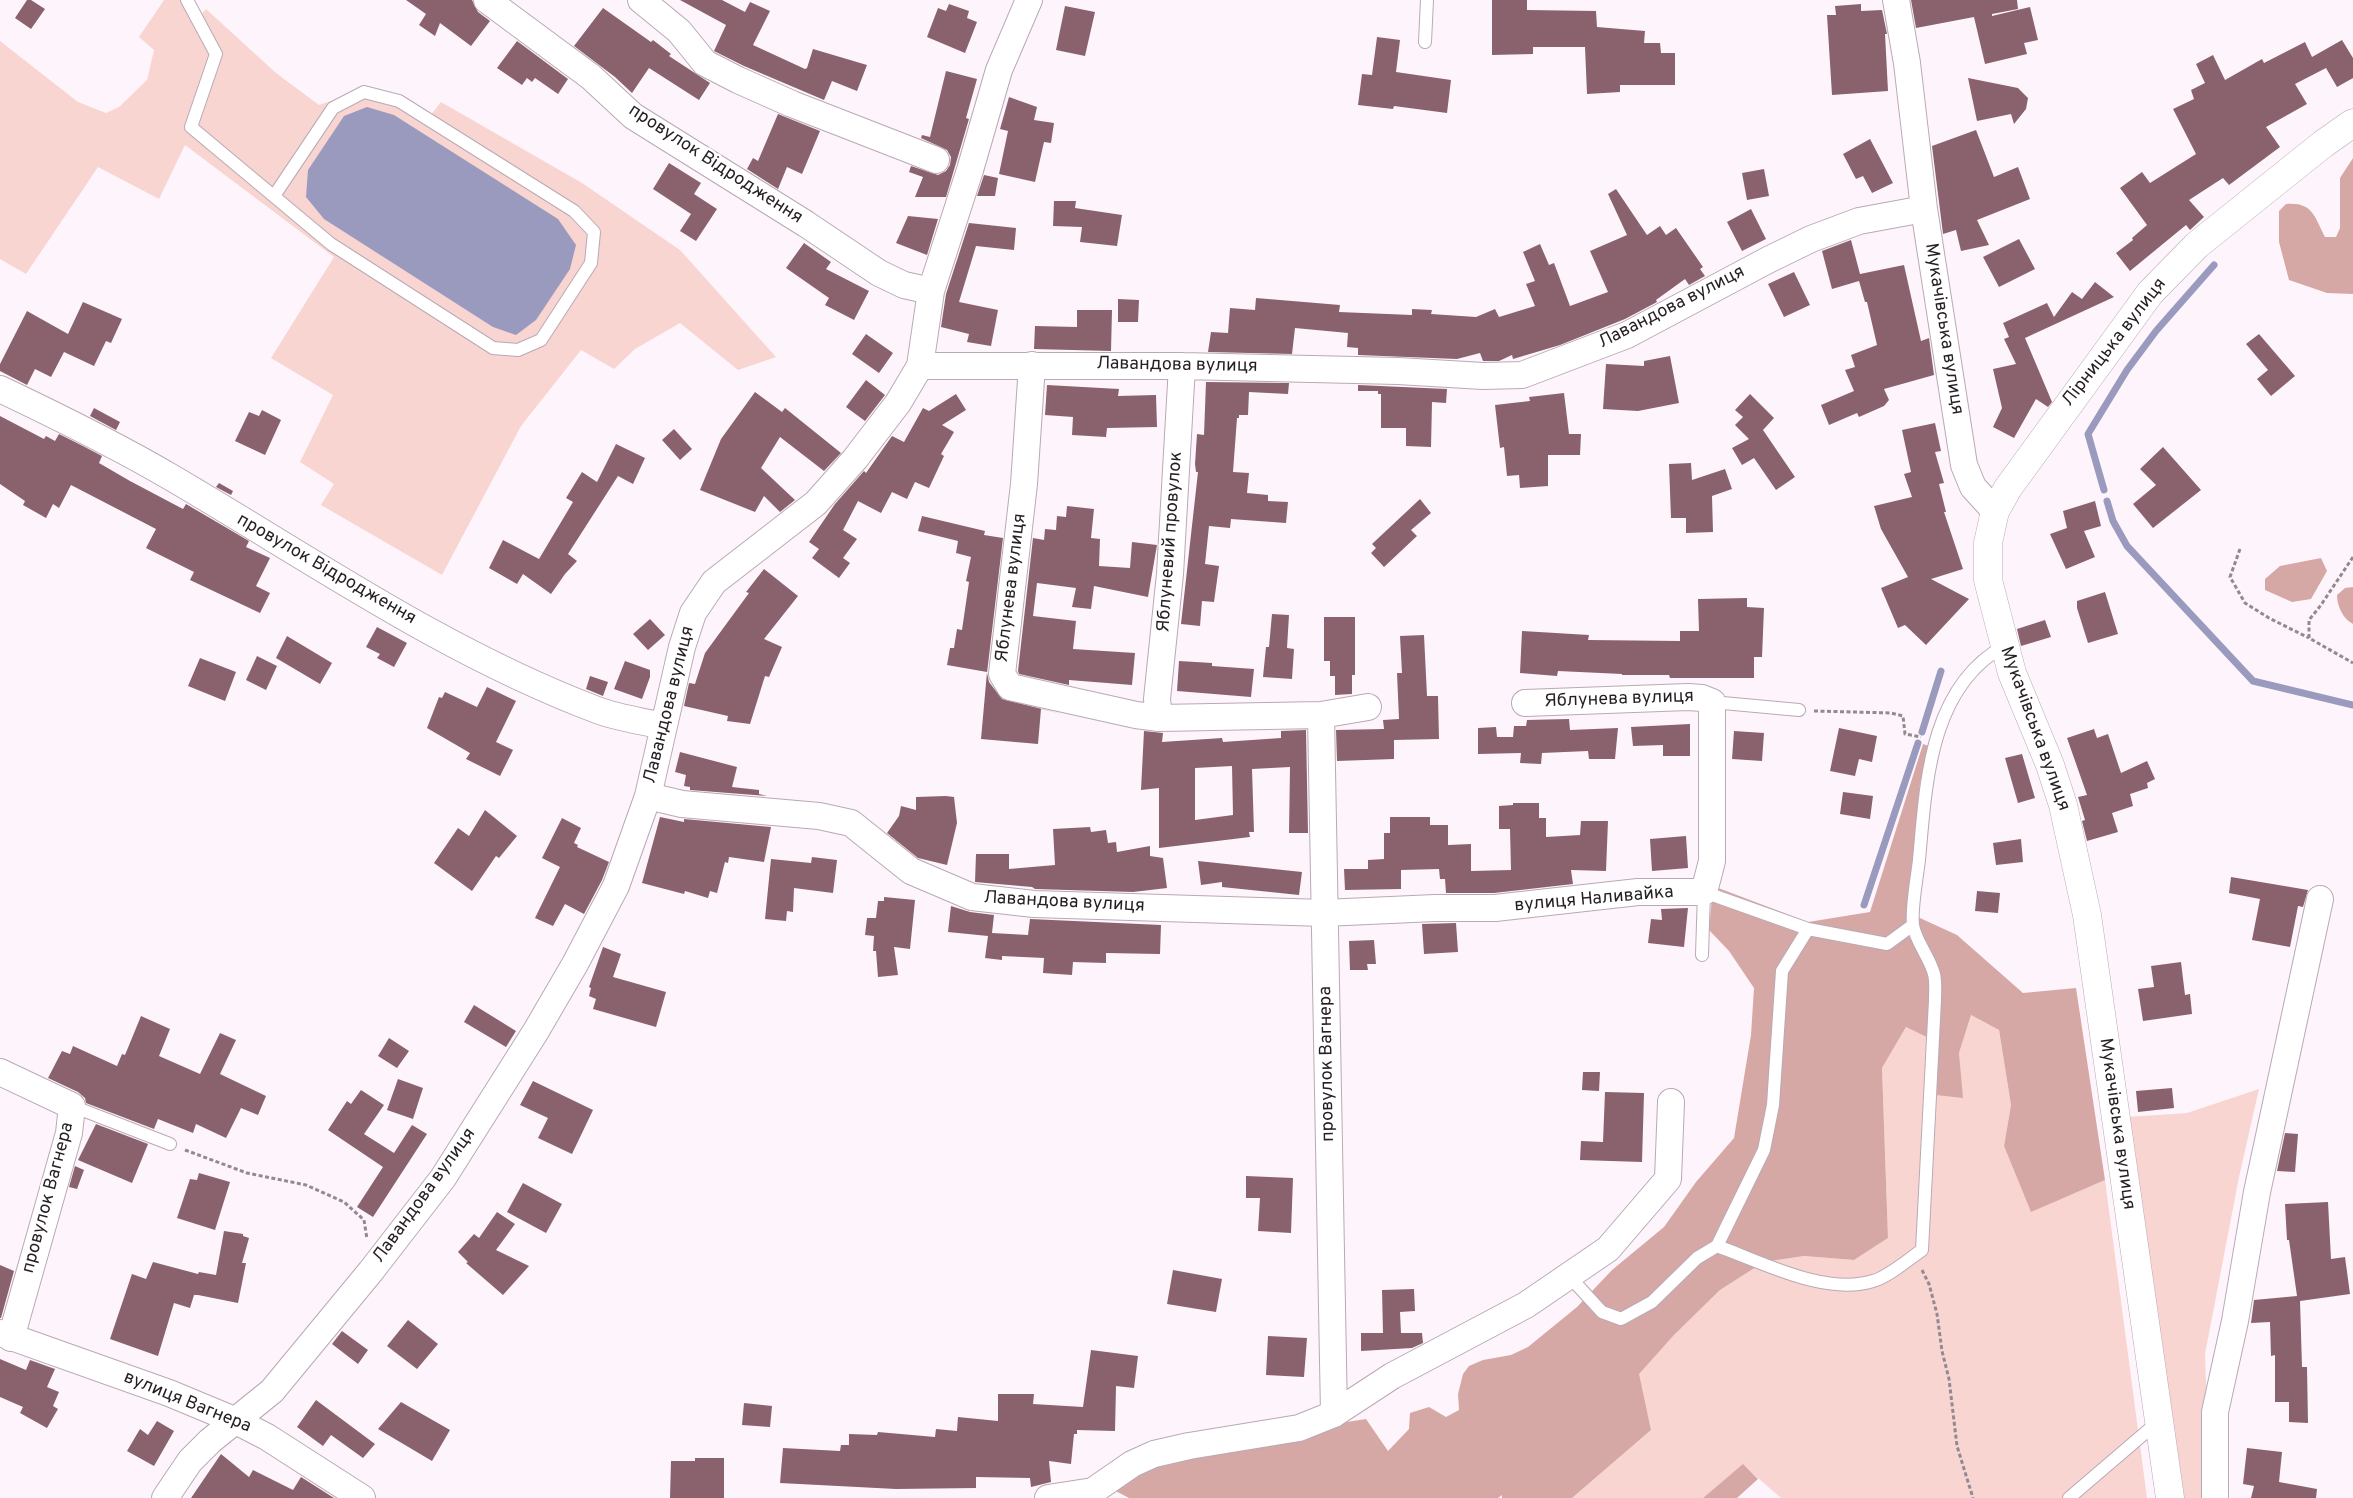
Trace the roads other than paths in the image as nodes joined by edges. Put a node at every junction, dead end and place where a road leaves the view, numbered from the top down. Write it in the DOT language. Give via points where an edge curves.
graph roads {
  1 [pos="187,0"];
  2 [pos="487,0"];
  3 [pos="641,0"];
  4 [pos="1029,0"];
  5 [pos="1427,0"];
  6 [pos="1896,0"];
  7 [pos="1425,42"];
  8 [pos="2353,123"];
  9 [pos="936,160"];
  10 [pos="274,196"];
  11 [pos="1924,209"];
  12 [pos="932,291"];
  13 [pos="1032,365"];
  14 [pos="920,366"];
  15 [pos="1182,366"];
  16 [pos="0,389"];
  17 [pos="1995,510"];
  18 [pos="2004,646"];
  19 [pos="1712,702"];
  20 [pos="1525,703"];
  21 [pos="1368,707"];
  22 [pos="1799,710"];
  23 [pos="1321,715"];
  24 [pos="1159,718"];
  25 [pos="663,726"];
  26 [pos="648,796"];
  27 [pos="1704,892"];
  28 [pos="2320,899"];
  29 [pos="1324,913"];
  30 [pos="1913,925"];
  31 [pos="1808,929"];
  32 [pos="1702,955"];
  33 [pos="0,1072"];
  34 [pos="1671,1102"];
  35 [pos="72,1106"];
  36 [pos="170,1144"];
  37 [pos="1717,1246"];
  38 [pos="1568,1275"];
  39 [pos="6,1336"];
  40 [pos="1334,1414"];
  41 [pos="234,1420"];
  42 [pos="2159,1422"];
  43 [pos="1093,1495"];
  44 [pos="165,1498"];
  45 [pos="362,1498"];
  46 [pos="1048,1498"];
  47 [pos="2069,1498"];
  48 [pos="2170,1498"];
  49 [pos="2215,1498"];
  1 -- 10 [label="lane" via="216,54 191,126"];
  2 -- 12 [label="street, провулок Відродження" via="591,77 633,116 879,273 904,285"];
  3 -- 9 [label="street" via="679,31 705,62 738,80"];
  4 -- 12 [label="street" via="1000,70"];
  5 -- 7 [label="lane"];
  6 -- 11 [label="street, Мукачівська вулиця"];
  8 -- 17 [label="street, Лірницька вулиця" via="2322,144 2197,245 2150,293 2013,480"];
  10 -- 10 [label="lane" via="331,244 494,348 518,350 541,340 591,263 594,232 574,211 399,101 364,92 333,108"];
  11 -- 15 [label="street, Лавандова вулиця" via="1859,221 1811,239 1627,334 1522,375"];
  11 -- 17 [label="street, Мукачівська вулиця" via="1964,465 1973,487"];
  12 -- 14 [label="street"];
  13 -- 14 [label="street, Лавандова вулиця"];
  13 -- 15 [label="street, Лавандова вулиця"];
  13 -- 24 [label="street, Яблунева вулиця" via="1024,484 1002,674 1010,687 1136,716"];
  14 -- 25 [label="street, Лавандова вулиця" via="898,403 816,503 714,582 693,614"];
  15 -- 24 [label="street, Яблуневий провулок" via="1170,574 1157,699"];
  16 -- 25 [label="street, провулок Відродження" via="77,426 173,479 383,605 498,667 599,711"];
  17 -- 18 [label="street, Мукачівська вулиця" via="1988,543 1988,580"];
  18 -- 30 [label="lane" via="1967,676 1936,739 1926,780"];
  18 -- 42 [label="street, Мукачівська вулиця" via="2063,805 2087,915"];
  19 -- 20 [label="street, Яблунева вулиця" via="1688,697"];
  19 -- 22 [label="lane"];
  19 -- 27 [label="street" via="1712,861"];
  21 -- 23 [label="street, Яблунева вулиця"];
  23 -- 24 [label="street, Яблунева вулиця"];
  23 -- 29 [label="street, провулок Вагнера"];
  25 -- 26 [label="street, Лавандова вулиця"];
  26 -- 29 [label="street, Лавандова вулиця" via="682,804 820,816 851,823 910,871 972,897 1034,904"];
  26 -- 41 [label="street, Лавандова вулиця" via="616,886 575,964 444,1178 272,1391"];
  27 -- 29 [label="street, вулиця Наливайка" via="1638,892 1495,908"];
  27 -- 31 [label="lane"];
  27 -- 32 [label="lane"];
  28 -- 49 [label="street" via="2257,1192 2235,1321 2215,1412"];
  29 -- 40 [label="street, провулок Вагнера"];
  30 -- 31 [label="lane" via="1887,944"];
  30 -- 37 [label="lane" via="1934,974 1935,1000 1922,1250 1874,1281 1833,1285 1786,1272"];
  31 -- 37 [label="lane" via="1782,971 1773,1105 1764,1150"];
  33 -- 35 [label="street, провулок Вагнера"];
  34 -- 38 [label="street" via="1668,1179 1608,1249"];
  35 -- 36 [label="lane"];
  35 -- 39 [label="street, провулок Вагнера" via="69,1133"];
  37 -- 38 [label="lane" via="1697,1258 1652,1302 1621,1319 1602,1312"];
  38 -- 40 [label="street" via="1526,1305 1392,1376"];
  39 -- 41 [label="street, вулиця Вагнера" via="169,1393"];
  40 -- 43 [label="street" via="1300,1428 1154,1454 1132,1464"];
  41 -- 44 [label="street, Лавандова вулиця" via="190,1461"];
  41 -- 45 [label="street, вулиця Вагнера"];
  42 -- 47 [label="lane"];
  42 -- 48 [label="street, Мукачівська вулиця"];
  43 -- 46 [label="street"];
}
